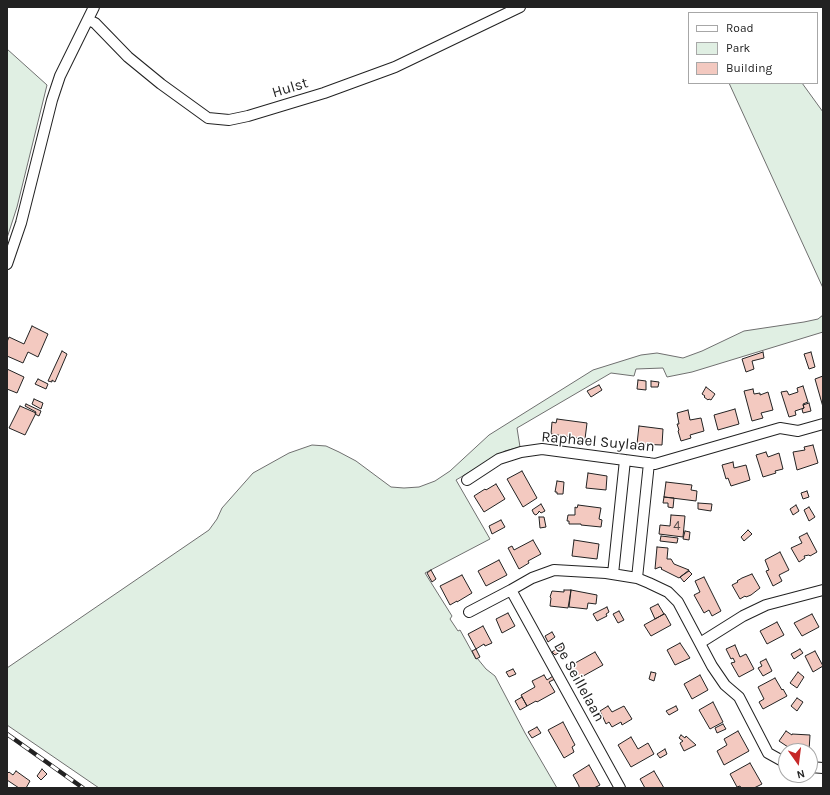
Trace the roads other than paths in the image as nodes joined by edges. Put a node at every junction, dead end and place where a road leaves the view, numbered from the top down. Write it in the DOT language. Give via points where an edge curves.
graph roads {
  1 [pos="94,7"];
  2 [pos="520,7"];
  3 [pos="88,20"];
  4 [pos="7,264"];
  5 [pos="823,424"];
  6 [pos="625,460"];
  7 [pos="649,463"];
  8 [pos="467,480"];
  9 [pos="613,574"];
  10 [pos="637,578"];
  11 [pos="511,590"];
  12 [pos="823,590"];
  13 [pos="469,612"];
  14 [pos="700,643"];
  15 [pos="778,759"];
  16 [pos="620,788"];
  1 -- 3 [label="street"];
  2 -- 3 [label="street, Hulst" via="395,68 324,93 229,120 208,118 196,110 128,57 95,23"];
  3 -- 4 [label="street" via="60,76 52,100 21,223"];
  5 -- 7 [label="street, Raphael Suylaan" via="798,431 780,428 655,464"];
  6 -- 7 [label="street, Raphael Suylaan"];
  6 -- 8 [label="street, Raphael Suylaan" via="542,449 499,459"];
  6 -- 9 [label="street"];
  7 -- 10 [label="street"];
  9 -- 10 [label="street"];
  9 -- 11 [label="street" via="554,570 532,578"];
  10 -- 14 [label="street" via="668,592 678,602"];
  11 -- 13 [label="street"];
  11 -- 16 [label="street, De Seillelaan"];
  12 -- 14 [label="street" via="766,605"];
  14 -- 15 [label="street" via="725,685 739,697 768,753"];
}
